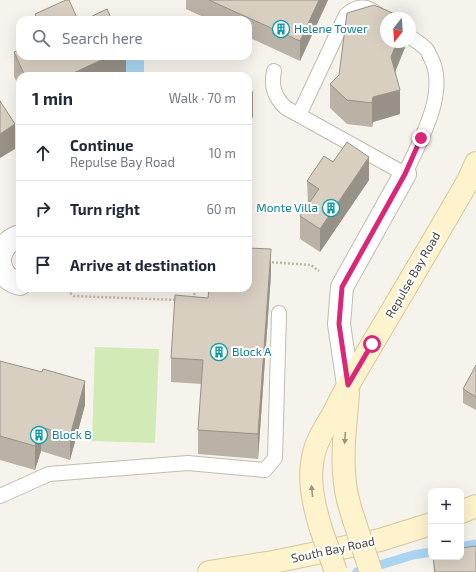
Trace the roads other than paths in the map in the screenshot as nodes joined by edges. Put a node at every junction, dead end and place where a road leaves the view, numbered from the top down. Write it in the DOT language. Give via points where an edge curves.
graph roads {
  1 [pos="380,16"];
  2 [pos="416,41"];
  3 [pos="274,71"];
  4 [pos="299,115"];
  5 [pos="476,163"];
  6 [pos="405,174"];
  7 [pos="16,238"];
  8 [pos="5,272"];
  9 [pos="279,313"];
  10 [pos="348,385"];
  11 [pos="0,496"];
  12 [pos="476,506"];
  13 [pos="464,511"];
  14 [pos="428,525"];
  15 [pos="209,572"];
  16 [pos="336,572"];
  17 [pos="371,572"];
  1 -- 4 [label="lane" via="370,8 361,7 346,15"];
  2 -- 6 [label="lane" via="426,48 434,65 436,96"];
  3 -- 4 [label="lane" via="272,80 276,96 286,108"];
  4 -- 6 [label="lane"];
  5 -- 10 [label="main road, Repulse Bay Road" via="468,181"];
  6 -- 10 [label="street" via="342,287 339,324"];
  7 -- 8 [label="street" via="3,248"];
  9 -- 11 [label="lane" via="275,458 265,470 188,464 49,474"];
  16 -- 10 [label="main road, Repulse Bay Road, one-way, bridge" via="312,494 311,467 318,440"];
  10 -- 17 [label="main road, Repulse Bay Road, one-way, bridge" via="344,473 348,501"];
  12 -- 13 [label="main road"];
  14 -- 15 [label="main road, South Bay Road" via="380,540"];
}
